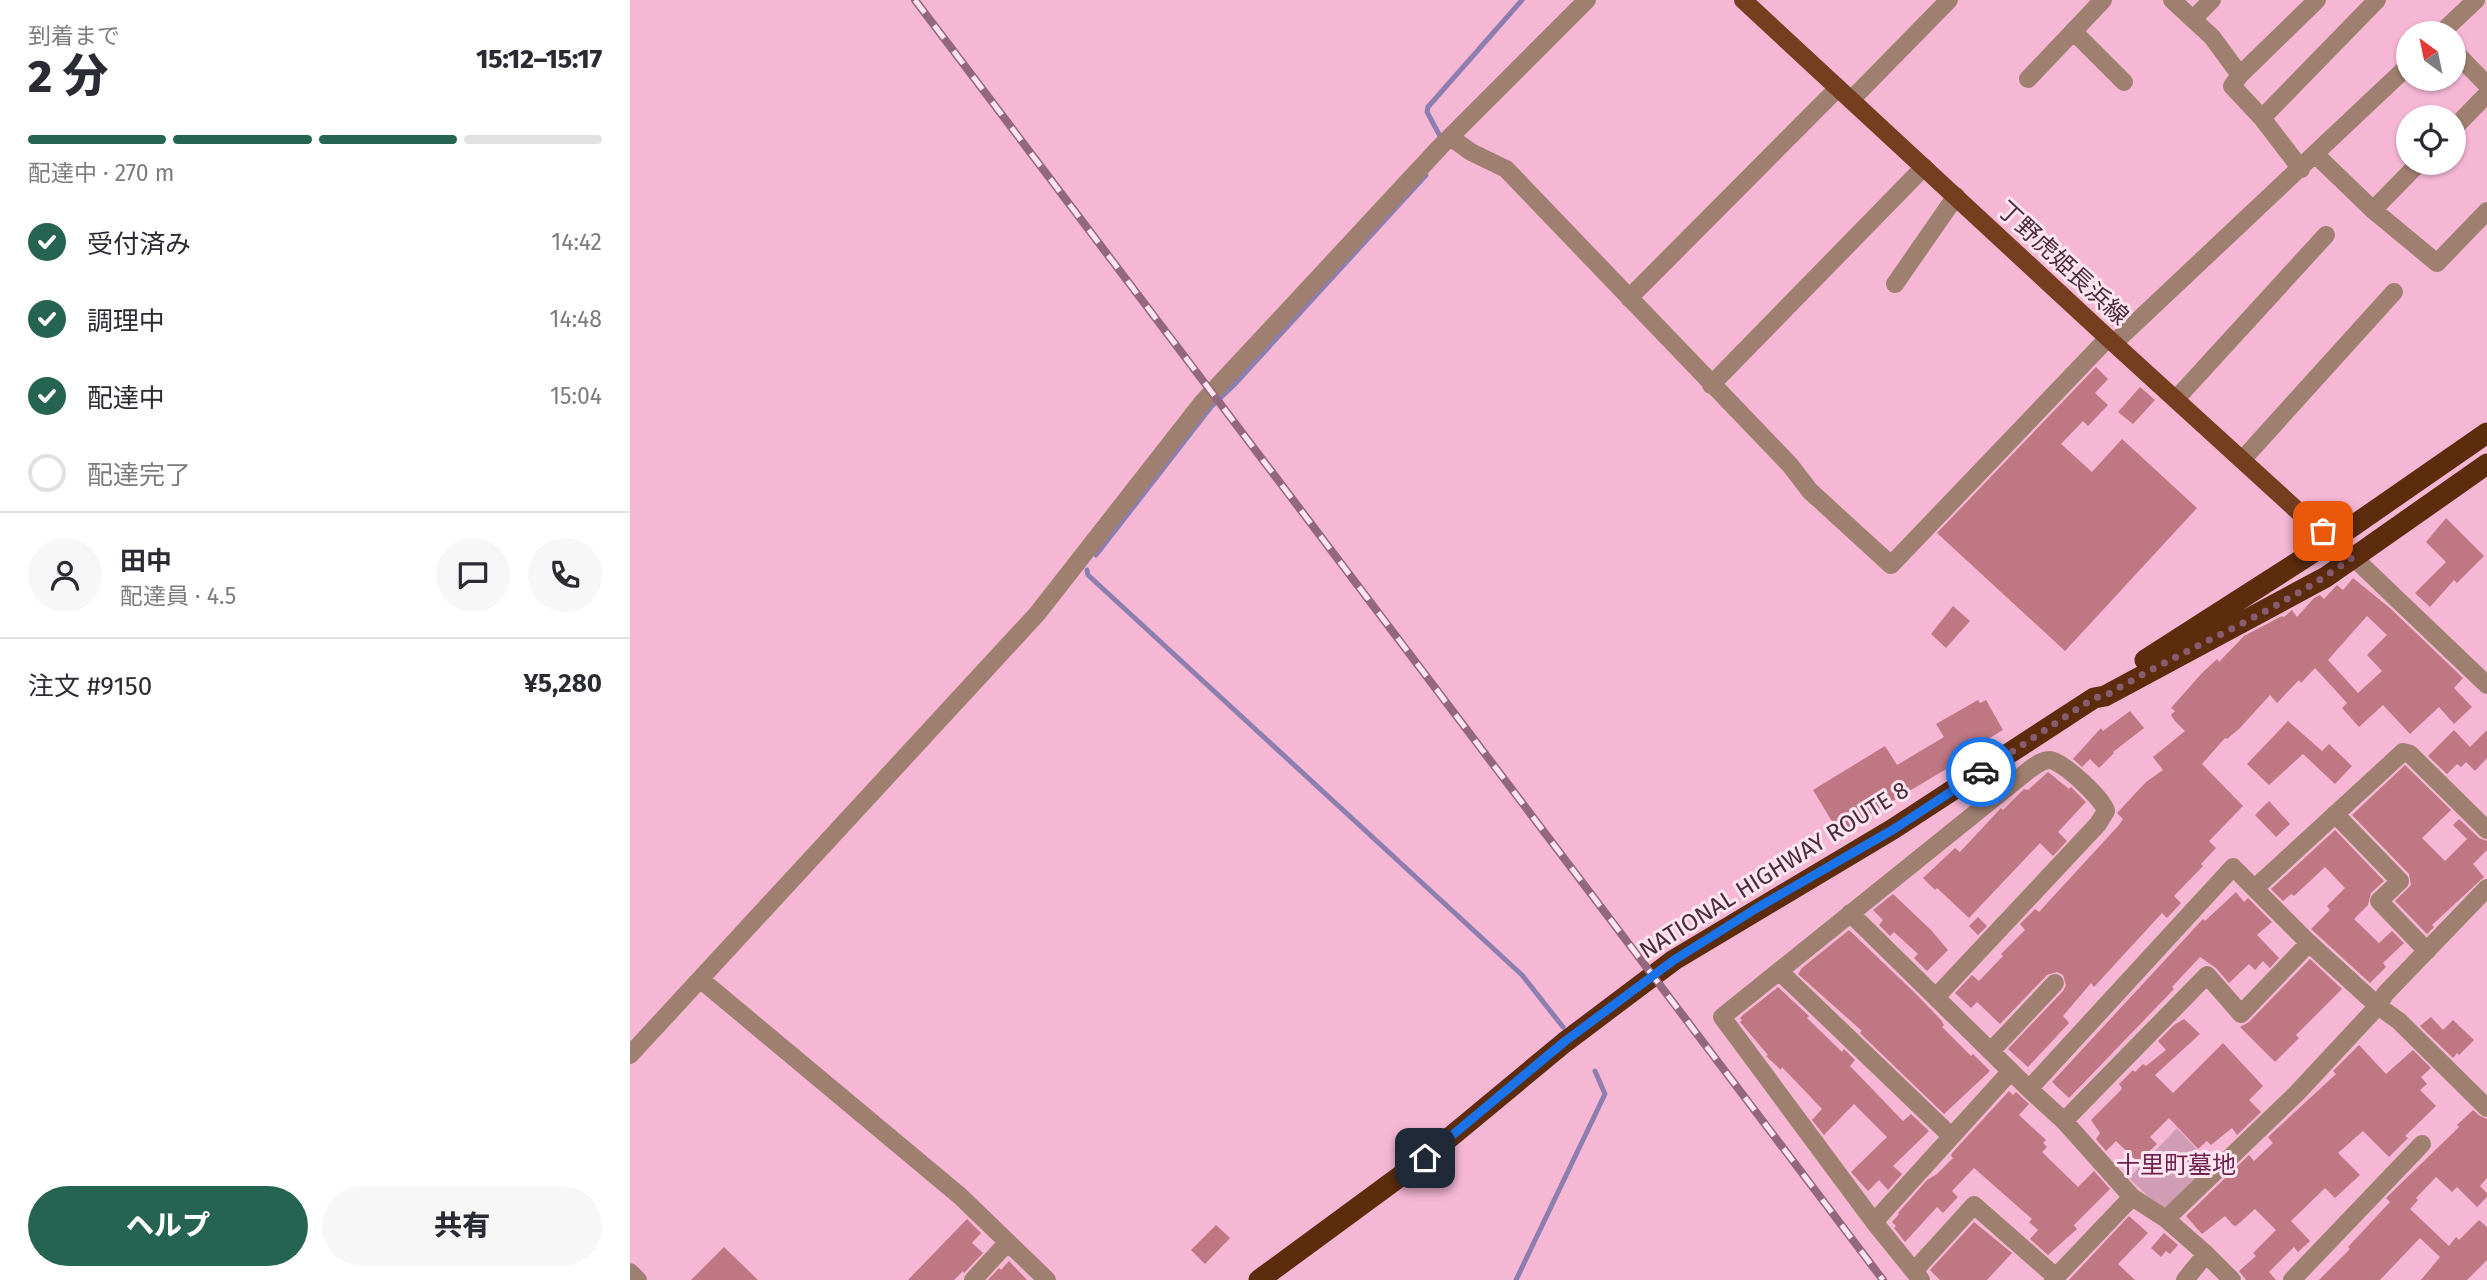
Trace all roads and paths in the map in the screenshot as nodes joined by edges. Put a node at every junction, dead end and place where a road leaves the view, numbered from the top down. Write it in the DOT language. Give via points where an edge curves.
graph roads {
  1 [pos="1587,0"];
  2 [pos="1743,0"];
  3 [pos="1949,0"];
  4 [pos="2103,0"];
  5 [pos="2172,0"];
  6 [pos="2212,0"];
  7 [pos="2317,0"];
  8 [pos="2377,0"];
  9 [pos="2476,0"];
  10 [pos="2194,18"];
  11 [pos="2454,21"];
  12 [pos="2073,31"];
  13 [pos="2466,63"];
  14 [pos="2240,75"];
  15 [pos="2396,78"];
  16 [pos="2028,79"];
  17 [pos="2124,82"];
  18 [pos="2487,85"];
  19 [pos="1838,88"];
  20 [pos="2487,94"];
  21 [pos="1851,100"];
  22 [pos="2466,116"];
  23 [pos="2262,118"];
  24 [pos="1450,137"];
  25 [pos="2316,155"];
  26 [pos="1924,167"];
  27 [pos="2301,169"];
  28 [pos="2407,175"];
  29 [pos="1956,196"];
  30 [pos="2373,210"];
  31 [pos="2487,211"];
  32 [pos="2326,235"];
  33 [pos="1895,284"];
  34 [pos="2394,292"];
  35 [pos="1629,298"];
  36 [pos="2111,340"];
  37 [pos="1711,385"];
  38 [pos="2176,399"];
  39 [pos="2487,433"];
  40 [pos="2487,447"];
  41 [pos="2243,459"];
  42 [pos="2487,464"];
  43 [pos="2379,509"];
  44 [pos="2334,539"];
  45 [pos="2353,557"];
  46 [pos="2487,685"];
  47 [pos="2094,698"];
  48 [pos="2335,814"];
  49 [pos="2487,830"];
  50 [pos="2255,888"];
  51 [pos="2487,888"];
  52 [pos="1850,913"];
  53 [pos="2309,943"];
  54 [pos="2427,951"];
  55 [pos="1779,971"];
  56 [pos="700,979"];
  57 [pos="2055,983"];
  58 [pos="1936,997"];
  59 [pos="2378,1006"];
  60 [pos="1992,1050"];
  61 [pos="630,1055"];
  62 [pos="2011,1071"];
  63 [pos="2029,1089"];
  64 [pos="2487,1108"];
  65 [pos="2064,1121"];
  66 [pos="1951,1136"];
  67 [pos="2422,1144"];
  68 [pos="2132,1197"];
  69 [pos="2166,1219"];
  70 [pos="1874,1222"];
  71 [pos="1008,1242"];
  72 [pos="2206,1254"];
  73 [pos="630,1272"];
  74 [pos="1918,1276"];
  75 [pos="2054,1278"];
  76 [pos="638,1280"];
  77 [pos="972,1280"];
  78 [pos="1047,1280"];
  79 [pos="1259,1280"];
  80 [pos="2185,1280"];
  81 [pos="2232,1280"];
  82 [pos="2292,1280"];
  1 -- 24 [label="street"];
  2 -- 19 [label="main road, 丁野虎姫長浜線"];
  3 -- 21 [label="street"];
  4 -- 12 [label="street"];
  5 -- 10 [label="street"];
  6 -- 10 [label="street"];
  7 -- 14 [label="street"];
  8 -- 23 [label="street"];
  9 -- 11 [label="street"];
  10 -- 14 [label="street"];
  12 -- 16 [label="street"];
  12 -- 17 [label="street"];
  13 -- 18 [label="street"];
  14 -- 23 [label="street" via="2232,86"];
  15 -- 25 [label="street"];
  19 -- 21 [label="main road, 丁野虎姫長浜線"];
  19 -- 35 [label="street"];
  20 -- 22 [label="street"];
  21 -- 26 [label="main road, 丁野虎姫長浜線"];
  23 -- 27 [label="street"];
  24 -- 35 [label="street" via="1506,169"];
  24 -- 56 [label="street" via="1202,403 1037,614"];
  25 -- 27 [label="street"];
  25 -- 30 [label="street"];
  26 -- 29 [label="main road, 丁野虎姫長浜線"];
  26 -- 37 [label="street"];
  27 -- 36 [label="street"];
  28 -- 30 [label="street"];
  29 -- 33 [label="street"];
  29 -- 36 [label="main road, 丁野虎姫長浜線"];
  30 -- 31 [label="street" via="2437,263"];
  32 -- 38 [label="street"];
  34 -- 41 [label="street"];
  35 -- 37 [label="street"];
  36 -- 37 [label="street" via="1891,565 1810,491"];
  36 -- 38 [label="main road, 丁野虎姫長浜線"];
  38 -- 41 [label="main road, 丁野虎姫長浜線"];
  39 -- 43 [label="highway, NATIONAL HIGHWAY ROUTE 8"];
  40 -- 43 [label="highway" via="2399,504"];
  41 -- 44 [label="main road, 丁野虎姫長浜線"];
  42 -- 45 [label="highway, NATIONAL HIGHWAY ROUTE 8"];
  43 -- 44 [label="highway, NATIONAL HIGHWAY ROUTE 8"];
  44 -- 45 [label="main road, 丁野虎姫長浜線"];
  44 -- 47 [label="highway, NATIONAL HIGHWAY ROUTE 8" via="2100,688"];
  45 -- 46 [label="street"];
  45 -- 47 [label="highway, NATIONAL HIGHWAY ROUTE 8" via="2247,621"];
  47 -- 79 [label="highway, NATIONAL HIGHWAY ROUTE 8" via="1894,829 1757,908 1638,985 1425,1158"];
  48 -- 49 [label="street" via="2407,752"];
  48 -- 50 [label="street"];
  48 -- 54 [label="street" via="2400,881 2379,901"];
  50 -- 53 [label="street"];
  50 -- 63 [label="street" via="2233,867"];
  51 -- 54 [label="street"];
  52 -- 55 [label="street"];
  52 -- 58 [label="street"];
  52 -- 58 [label="street" via="2044,761 2065,767 2103,803 2106,811 2098,824"];
  53 -- 59 [label="street"];
  53 -- 65 [label="street" via="2241,1014 2207,975"];
  54 -- 59 [label="street"];
  55 -- 66 [label="street"];
  55 -- 70 [label="street" via="1722,1017"];
  56 -- 61 [label="street"];
  56 -- 71 [label="street" via="960,1196"];
  57 -- 60 [label="street"];
  58 -- 60 [label="street"];
  59 -- 64 [label="street"];
  59 -- 69 [label="street" via="2297,1093"];
  60 -- 62 [label="street"];
  62 -- 63 [label="street"];
  62 -- 66 [label="street"];
  63 -- 65 [label="street"];
  65 -- 68 [label="street"];
  66 -- 70 [label="street"];
  67 -- 82 [label="street"];
  68 -- 69 [label="street"];
  68 -- 75 [label="street"];
  69 -- 72 [label="street"];
  70 -- 74 [label="street"];
  71 -- 77 [label="street"];
  71 -- 78 [label="street"];
  72 -- 80 [label="street"];
  72 -- 81 [label="street"];
  73 -- 76 [label="street"];
  74 -- 75 [label="street" via="1974,1205"];
}
